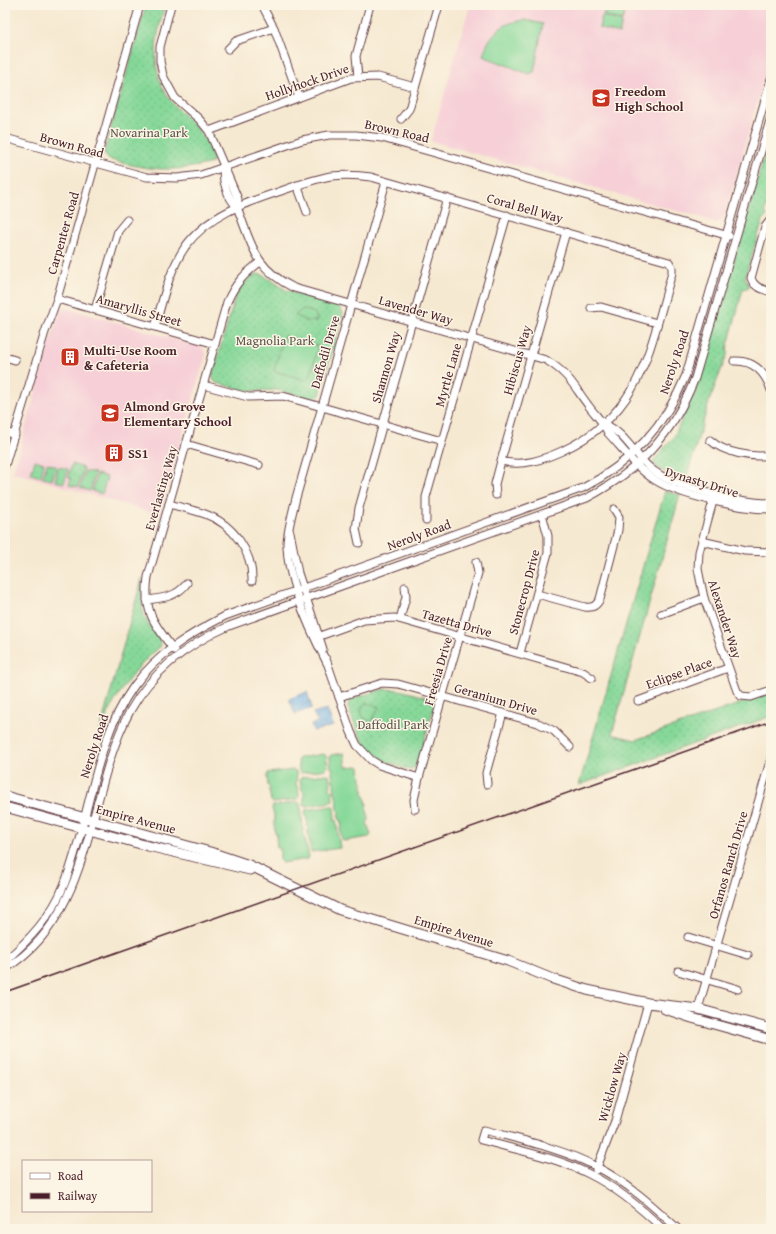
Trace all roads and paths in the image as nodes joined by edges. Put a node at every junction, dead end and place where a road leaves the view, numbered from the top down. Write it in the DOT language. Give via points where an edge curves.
graph roads {
  1 [pos="140,5"];
  2 [pos="171,5"];
  3 [pos="262,5"];
  4 [pos="370,5"];
  5 [pos="439,5"];
  6 [pos="274,28"];
  7 [pos="228,49"];
  8 [pos="358,77"];
  9 [pos="771,79"];
  10 [pos="415,87"];
  11 [pos="299,97"];
  12 [pos="771,117"];
  13 [pos="401,119"];
  14 [pos="209,131"];
  15 [pos="5,138"];
  16 [pos="748,156"];
  17 [pos="95,164"];
  18 [pos="224,168"];
  19 [pos="386,182"];
  20 [pos="297,185"];
  21 [pos="447,198"];
  22 [pos="745,205"];
  23 [pos="237,207"];
  24 [pos="307,212"];
  25 [pos="507,215"];
  26 [pos="771,219"];
  27 [pos="127,220"];
  28 [pos="566,232"];
  29 [pos="725,235"];
  30 [pos="736,238"];
  31 [pos="260,262"];
  32 [pos="771,292"];
  33 [pos="56,299"];
  34 [pos="352,304"];
  35 [pos="591,308"];
  36 [pos="95,310"];
  37 [pos="412,321"];
  38 [pos="657,323"];
  39 [pos="155,327"];
  40 [pos="471,338"];
  41 [pos="215,344"];
  42 [pos="532,355"];
  43 [pos="5,357"];
  44 [pos="15,360"];
  45 [pos="734,361"];
  46 [pos="203,385"];
  47 [pos="771,390"];
  48 [pos="322,407"];
  49 [pos="382,424"];
  50 [pos="604,424"];
  51 [pos="5,432"];
  52 [pos="15,434"];
  53 [pos="710,440"];
  54 [pos="442,441"];
  55 [pos="186,444"];
  56 [pos="633,454"];
  57 [pos="771,455"];
  58 [pos="501,461"];
  59 [pos="640,462"];
  60 [pos="5,465"];
  61 [pos="259,465"];
  62 [pos="496,495"];
  63 [pos="714,497"];
  64 [pos="771,503"];
  65 [pos="169,504"];
  66 [pos="614,509"];
  67 [pos="771,509"];
  68 [pos="542,514"];
  69 [pos="426,520"];
  70 [pos="702,541"];
  71 [pos="359,543"];
  72 [pos="771,552"];
  73 [pos="476,562"];
  74 [pos="252,582"];
  75 [pos="187,583"];
  76 [pos="405,587"];
  77 [pos="300,590"];
  78 [pos="537,594"];
  79 [pos="704,598"];
  80 [pos="304,599"];
  81 [pos="147,600"];
  82 [pos="661,614"];
  83 [pos="400,619"];
  84 [pos="460,636"];
  85 [pos="317,637"];
  86 [pos="172,647"];
  87 [pos="520,653"];
  88 [pos="178,655"];
  89 [pos="728,668"];
  90 [pos="592,678"];
  91 [pos="771,690"];
  92 [pos="443,696"];
  93 [pos="339,698"];
  94 [pos="638,701"];
  95 [pos="503,713"];
  96 [pos="570,747"];
  97 [pos="771,758"];
  98 [pos="419,778"];
  99 [pos="487,784"];
  100 [pos="5,796"];
  101 [pos="5,807"];
  102 [pos="415,809"];
  103 [pos="89,819"];
  104 [pos="86,829"];
  105 [pos="207,856"];
  106 [pos="57,900"];
  107 [pos="60,912"];
  108 [pos="688,937"];
  109 [pos="717,946"];
  110 [pos="748,955"];
  111 [pos="5,961"];
  112 [pos="5,969"];
  113 [pos="678,971"];
  114 [pos="707,980"];
  115 [pos="738,989"];
  116 [pos="648,1003"];
  117 [pos="698,1009"];
  118 [pos="727,1028"];
  119 [pos="771,1029"];
  120 [pos="771,1033"];
  121 [pos="771,1040"];
  122 [pos="598,1167"];
  123 [pos="593,1176"];
  124 [pos="663,1229"];
  125 [pos="678,1229"];
  1 -- 17 [label="street, Carpenter Road"];
  2 -- 14 [label="street, Lavender Way" via="161,41 160,61 164,76 176,98"];
  3 -- 6 [label="street"];
  4 -- 8 [label="street" via="356,56"];
  5 -- 10 [label="street"];
  6 -- 7 [label="street" via="236,42"];
  6 -- 11 [label="street"];
  8 -- 10 [label="street, Hollyhock Drive" via="378,77"];
  8 -- 11 [label="street, Hollyhock Drive"];
  9 -- 16 [label="street, Neroly Road"];
  10 -- 13 [label="street" via="409,109"];
  11 -- 14 [label="street, Hollyhock Drive"];
  12 -- 22 [label="street, Neroly Road"];
  14 -- 18 [label="street, Lavender Way"];
  15 -- 17 [label="street, Brown Road"];
  16 -- 22 [label="street" via="753,160 743,197"];
  16 -- 29 [label="street, Neroly Road"];
  17 -- 18 [label="street, Brown Road" via="147,177 177,178 202,175"];
  17 -- 33 [label="street, Carpenter Road"];
  18 -- 23 [label="street, Lavender Way" via="238,199"];
  18 -- 29 [label="street, Brown Road" via="302,140 330,135 382,138"];
  19 -- 20 [label="street, Coral Bell Way" via="371,177 348,175 330,176"];
  19 -- 21 [label="street, Coral Bell Way"];
  19 -- 34 [label="street, Daffodil Drive"];
  20 -- 23 [label="street, Coral Bell Way"];
  20 -- 24 [label="street"];
  21 -- 25 [label="street, Coral Bell Way"];
  21 -- 37 [label="street, Shannon Way"];
  22 -- 30 [label="street, Neroly Road"];
  23 -- 31 [label="street, Lavender Way"];
  23 -- 39 [label="street, Coral Bell Way" via="211,221 186,247 171,273"];
  25 -- 28 [label="street, Coral Bell Way"];
  25 -- 40 [label="street, Myrtle Lane"];
  26 -- 32 [label="street" via="765,228 758,250 752,282"];
  27 -- 36 [label="street" via="118,231"];
  28 -- 38 [label="street, Coral Bell Way" via="668,262 672,267 672,273"];
  28 -- 42 [label="street, Hibiscus Way"];
  29 -- 30 [label="street, Brown Road"];
  29 -- 56 [label="street, Neroly Road" via="681,388 661,422"];
  30 -- 59 [label="street, Neroly Road" via="690,392 669,429"];
  31 -- 34 [label="street, Lavender Way" via="272,275 294,288"];
  31 -- 41 [label="street, Everlasting Way" via="243,275 231,292"];
  33 -- 36 [label="street, Amaryllis Street"];
  33 -- 52 [label="street, Carpenter Road"];
  34 -- 37 [label="street, Lavender Way"];
  34 -- 48 [label="street, Daffodil Drive"];
  35 -- 38 [label="street" via="601,307"];
  36 -- 39 [label="street, Amaryllis Street"];
  37 -- 40 [label="street, Lavender Way"];
  37 -- 49 [label="street, Shannon Way"];
  38 -- 50 [label="street, Coral Bell Way" via="639,379 621,407"];
  39 -- 41 [label="street, Amaryllis Street"];
  40 -- 42 [label="street, Lavender Way"];
  40 -- 54 [label="street, Myrtle Lane"];
  41 -- 46 [label="street, Everlasting Way"];
  42 -- 50 [label="street, Lavender Way" via="546,360 562,371"];
  42 -- 58 [label="street, Hibiscus Way"];
  43 -- 44 [label="street"];
  45 -- 47 [label="street" via="755,366 764,374"];
  46 -- 48 [label="street" via="248,397 283,396"];
  46 -- 55 [label="street, Everlasting Way"];
  48 -- 49 [label="street"];
  48 -- 77 [label="street, Daffodil Drive" via="296,498 290,530"];
  49 -- 54 [label="street"];
  49 -- 71 [label="street, Shannon Way" via="359,508 356,529"];
  50 -- 56 [label="street, Dynasty Drive" via="608,433"];
  50 -- 58 [label="street, Coral Bell Way" via="586,439 553,455 526,463"];
  51 -- 52 [label="street"];
  52 -- 60 [label="street, Carpenter Road"];
  53 -- 57 [label="street" via="718,446 747,455"];
  54 -- 69 [label="street, Myrtle Lane" via="426,497"];
  55 -- 61 [label="street"];
  55 -- 65 [label="street, Everlasting Way"];
  56 -- 59 [label="street, Dynasty Drive"];
  56 -- 77 [label="street, Neroly Road" via="604,478 583,488"];
  58 -- 62 [label="street, Hibiscus Way" via="495,484"];
  59 -- 63 [label="street, Dynasty Drive" via="659,476"];
  59 -- 68 [label="street, Neroly Road" via="609,486 587,498"];
  63 -- 64 [label="street, Dynasty Drive"];
  63 -- 67 [label="street, Dynasty Drive" via="738,506"];
  63 -- 70 [label="street, Alexander Way"];
  65 -- 74 [label="street" via="206,514 227,527 247,552 253,570"];
  65 -- 81 [label="street, Everlasting Way" via="148,577"];
  66 -- 78 [label="street" via="619,517 616,542 597,605 585,607"];
  68 -- 78 [label="street, Stonecrop Drive" via="548,536 548,553"];
  68 -- 80 [label="street, Neroly Road"];
  70 -- 72 [label="street" via="745,551"];
  70 -- 79 [label="street, Alexander Way" via="698,569"];
  73 -- 84 [label="street, Freesia Drive" via="478,573"];
  75 -- 81 [label="street" via="175,594"];
  76 -- 83 [label="street" via="406,597"];
  77 -- 80 [label="street, Daffodil Drive"];
  77 -- 86 [label="street, Neroly Road" via="225,616 197,630"];
  78 -- 87 [label="street, Stonecrop Drive"];
  79 -- 82 [label="street"];
  79 -- 89 [label="street, Alexander Way"];
  80 -- 85 [label="street, Daffodil Drive"];
  80 -- 88 [label="street, Neroly Road" via="229,626 202,639"];
  81 -- 86 [label="street, Everlasting Way" via="154,623"];
  83 -- 84 [label="street, Tazetta Drive"];
  83 -- 85 [label="street, Tazetta Drive" via="364,620"];
  84 -- 87 [label="street, Tazetta Drive"];
  84 -- 92 [label="street, Freesia Drive"];
  85 -- 93 [label="street, Daffodil Drive"];
  86 -- 88 [label="street, Everlasting Way"];
  86 -- 103 [label="street, Neroly Road" via="134,685 115,717"];
  87 -- 90 [label="street, Tazetta Drive" via="583,672"];
  88 -- 103 [label="street, Neroly Road" via="154,678 130,711"];
  89 -- 91 [label="street, Alexander Way" via="741,696 751,697"];
  89 -- 94 [label="street, Eclipse Place"];
  92 -- 93 [label="street, Geranium Drive" via="398,684 382,683"];
  92 -- 95 [label="street, Geranium Drive"];
  92 -- 98 [label="street, Freesia Drive"];
  93 -- 98 [label="street, Daffodil Drive" via="353,738 363,752 379,765"];
  95 -- 96 [label="street, Geranium Drive" via="554,731"];
  95 -- 99 [label="street" via="486,773"];
  97 -- 109 [label="street, Orfanos Ranch Drive"];
  98 -- 102 [label="street, Freesia Drive" via="414,800"];
  100 -- 103 [label="main road, Empire Avenue"];
  101 -- 104 [label="main road, Empire Avenue"];
  103 -- 104 [label="street, Neroly Road"];
  103 -- 105 [label="main road, Empire Avenue"];
  104 -- 105 [label="main road, Empire Avenue"];
  104 -- 106 [label="street, Neroly Road"];
  104 -- 107 [label="street, Neroly Road" via="79,866"];
  105 -- 116 [label="main road, Empire Avenue" via="247,870 258,870 340,910 508,961 588,990"];
  106 -- 107 [label="street"];
  106 -- 111 [label="street, Neroly Road" via="34,934"];
  107 -- 112 [label="street, Neroly Road" via="30,949"];
  108 -- 109 [label="street"];
  109 -- 110 [label="street"];
  109 -- 114 [label="street, Orfanos Ranch Drive"];
  113 -- 114 [label="street"];
  114 -- 115 [label="street"];
  114 -- 117 [label="street, Orfanos Ranch Drive"];
  116 -- 117 [label="main road, Empire Avenue"];
  116 -- 118 [label="main road, Empire Avenue"];
  116 -- 122 [label="street, Wicklow Way" via="616,1121"];
  117 -- 119 [label="main road, Empire Avenue"];
  118 -- 120 [label="main road" via="737,1026"];
  118 -- 121 [label="main road, Empire Avenue"];
  122 -- 123 [label="street, Wicklow Way"];
  122 -- 123 [label="street" via="555,1150 484,1130 481,1140 552,1160"];
  122 -- 125 [label="street" via="633,1189"];
  123 -- 124 [label="street" via="627,1197"];
}
